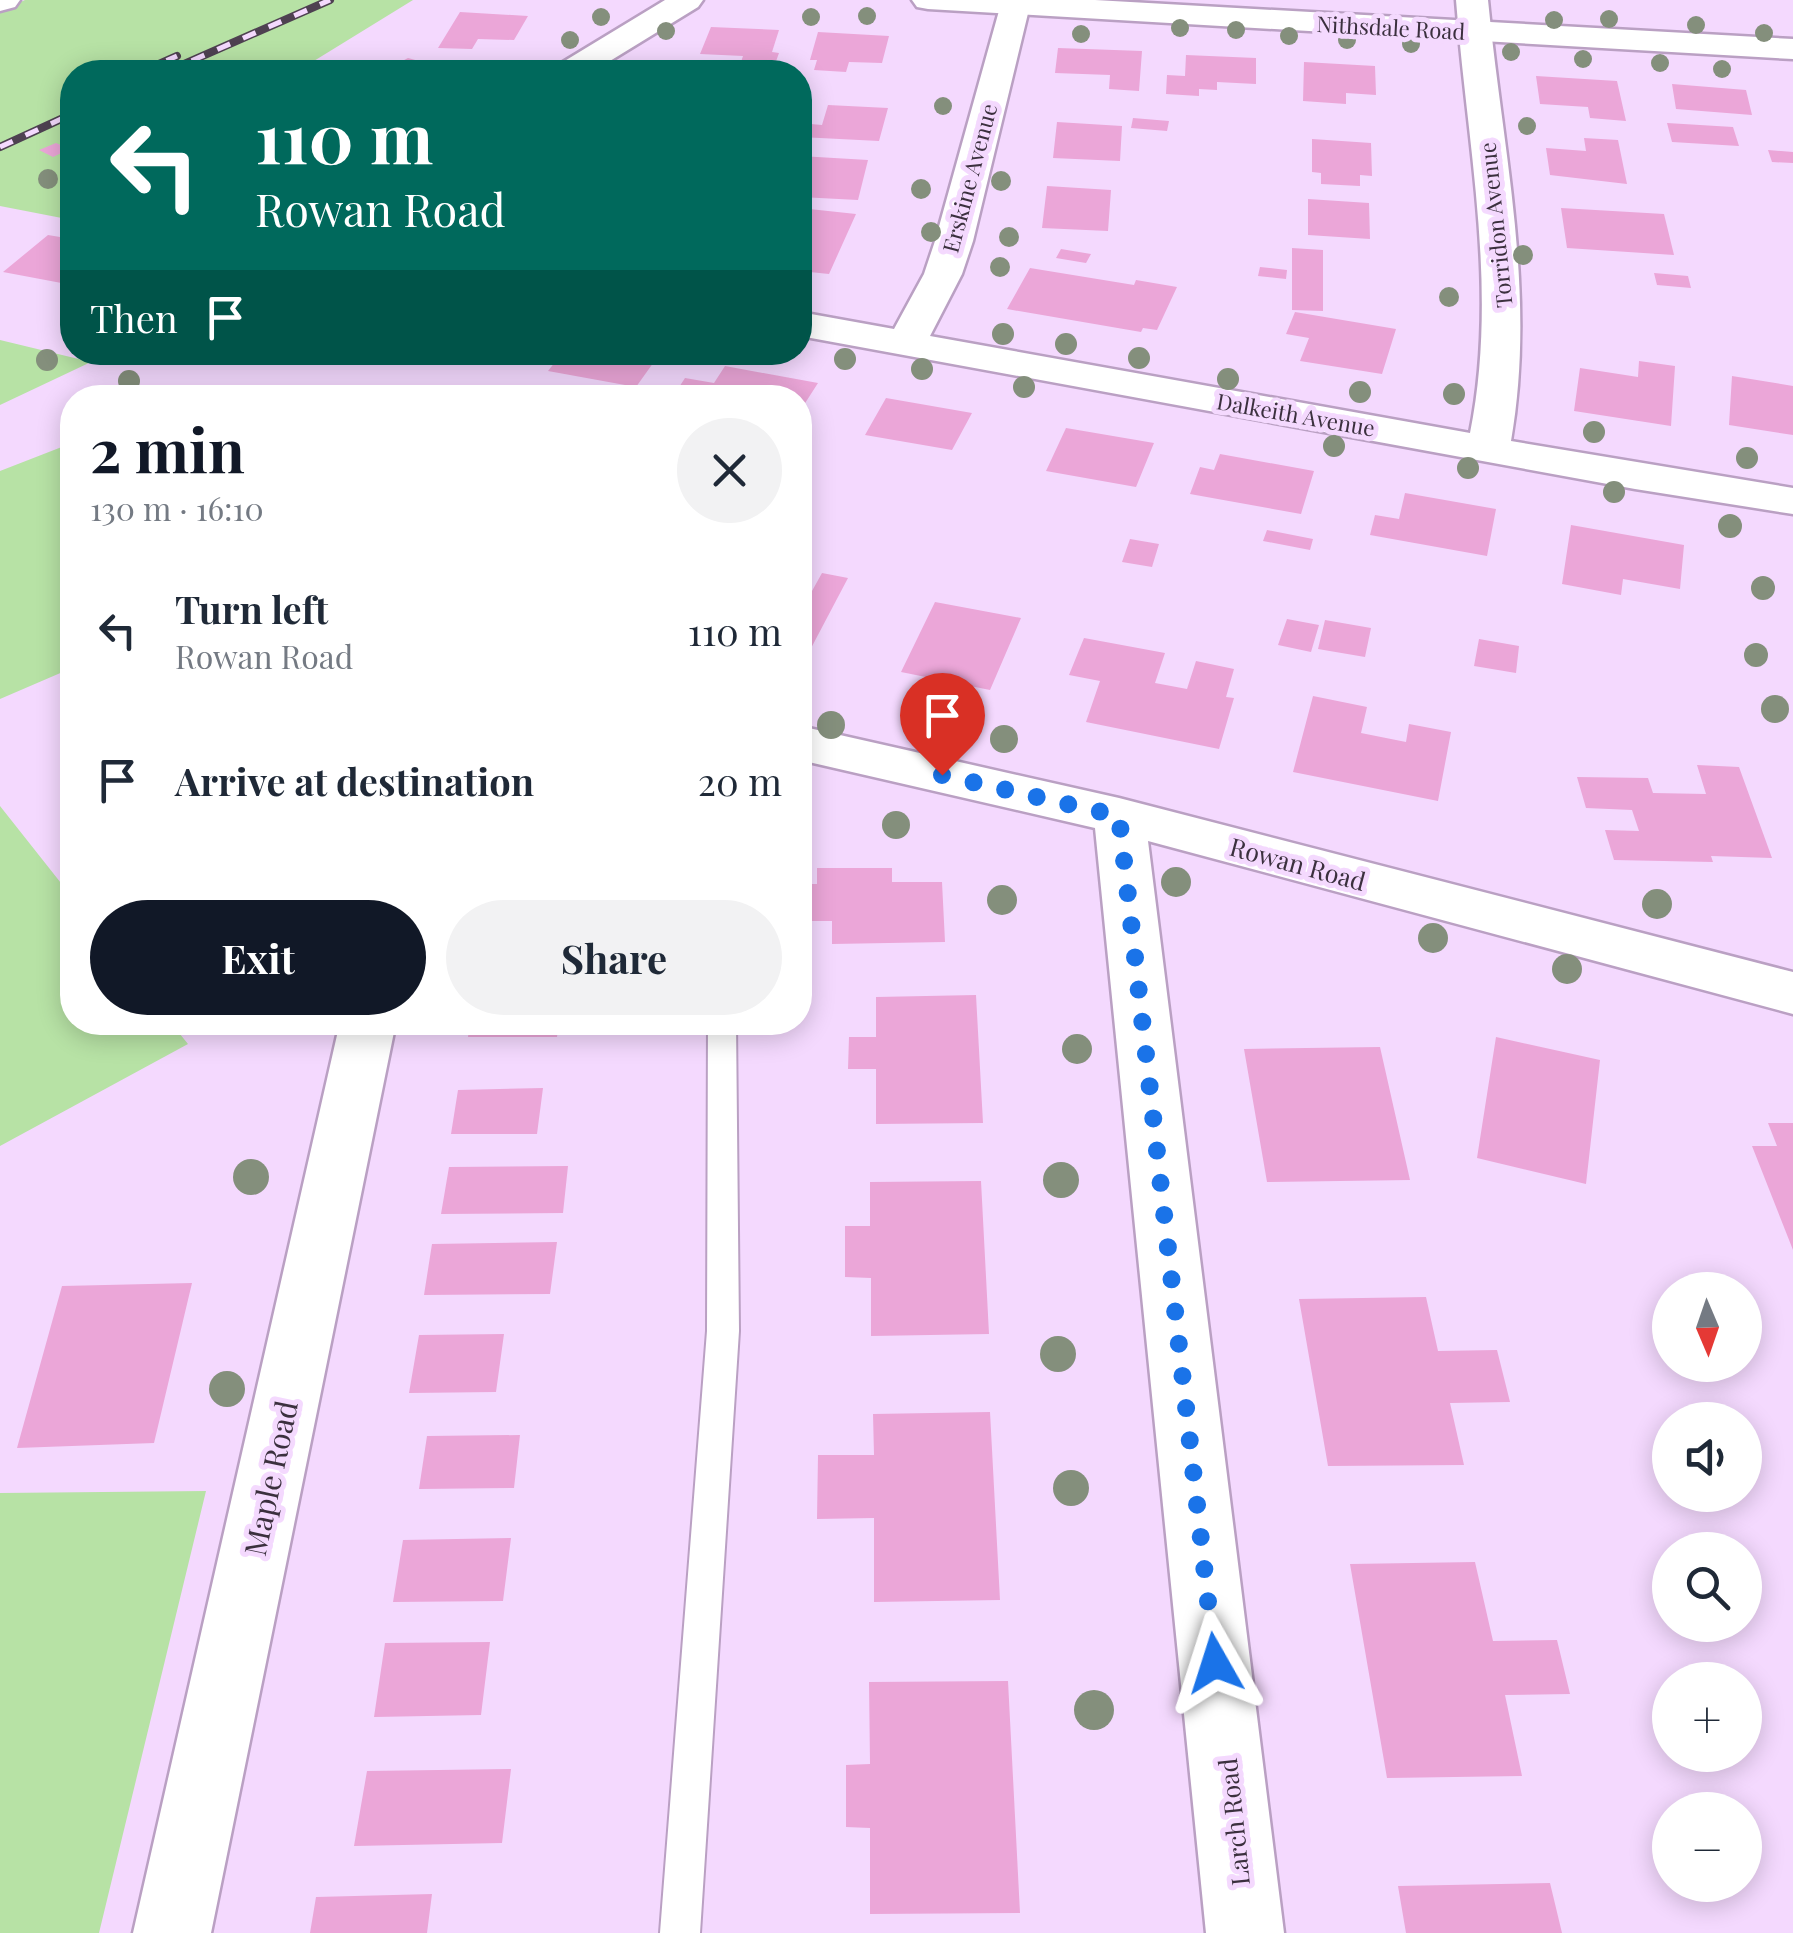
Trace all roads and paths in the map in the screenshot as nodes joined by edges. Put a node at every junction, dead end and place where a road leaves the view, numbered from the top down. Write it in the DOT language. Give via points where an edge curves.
graph roads {
  1 [pos="687,0"];
  2 [pos="928,0"];
  3 [pos="1014,5"];
  4 [pos="1473,16"];
  5 [pos="1793,49"];
  6 [pos="590,60"];
  7 [pos="812,326"];
  8 [pos="906,344"];
  9 [pos="1488,449"];
  10 [pos="1793,501"];
  11 [pos="812,746"];
  12 [pos="1119,816"];
  13 [pos="1793,993"];
  14 [pos="365,1035"];
  15 [pos="722,1035"];
  16 [pos="172,1933"];
  17 [pos="680,1933"];
  18 [pos="1245,1933"];
  1 -- 6 [label="street"];
  2 -- 3 [label="street, Nithsdale Road"];
  3 -- 4 [label="street, Nithsdale Road"];
  3 -- 8 [label="street, Erskine Avenue" via="954,241"];
  4 -- 5 [label="street, Nithsdale Road"];
  4 -- 9 [label="street, Torridon Avenue" via="1505,302 1500,400"];
  7 -- 8 [label="street, Dalkeith Avenue"];
  8 -- 9 [label="street, Dalkeith Avenue"];
  9 -- 10 [label="street, Dalkeith Avenue"];
  11 -- 12 [label="street, Rowan Road"];
  12 -- 13 [label="street, Rowan Road"];
  12 -- 18 [label="street, Larch Road"];
  14 -- 16 [label="street, Maple Road"];
  15 -- 17 [label="lane" via="723,1331"];
}
